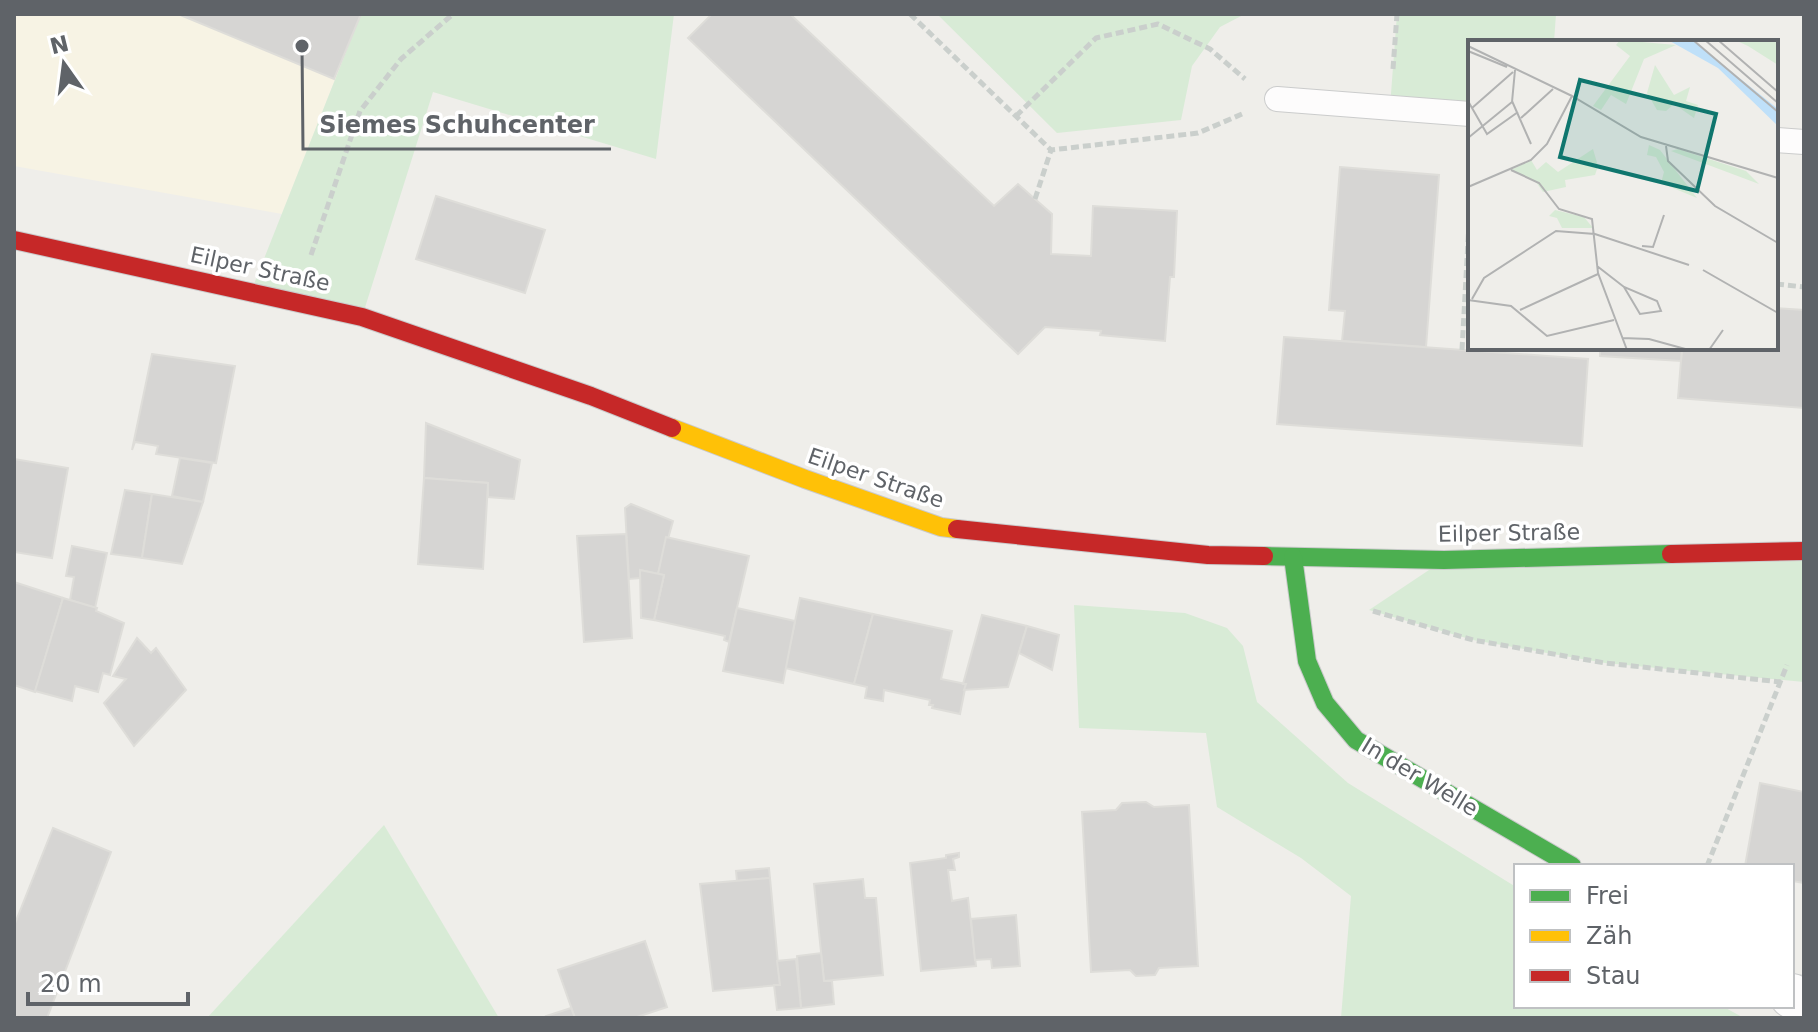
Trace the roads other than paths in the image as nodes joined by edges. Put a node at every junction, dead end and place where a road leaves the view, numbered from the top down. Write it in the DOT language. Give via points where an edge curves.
graph roads {
  1 [pos="1274,100"];
  2 [pos="1468,114"];
  3 [pos="1778,140"];
  4 [pos="1804,142"];
  5 [pos="14,240"];
  6 [pos="1804,551"];
  7 [pos="1293,557"];
  8 [pos="1569,864"];
  1 -- 2 [label="lane"];
  3 -- 4 [label="lane"];
  5 -- 7 [label="main road, Eilper Straße" via="362,317 941,527 1208,555"];
  6 -- 7 [label="main road, Eilper Straße" via="1444,560"];
  7 -- 8 [label="main road, In der Welle" via="1307,661 1325,703 1356,740"];
}
